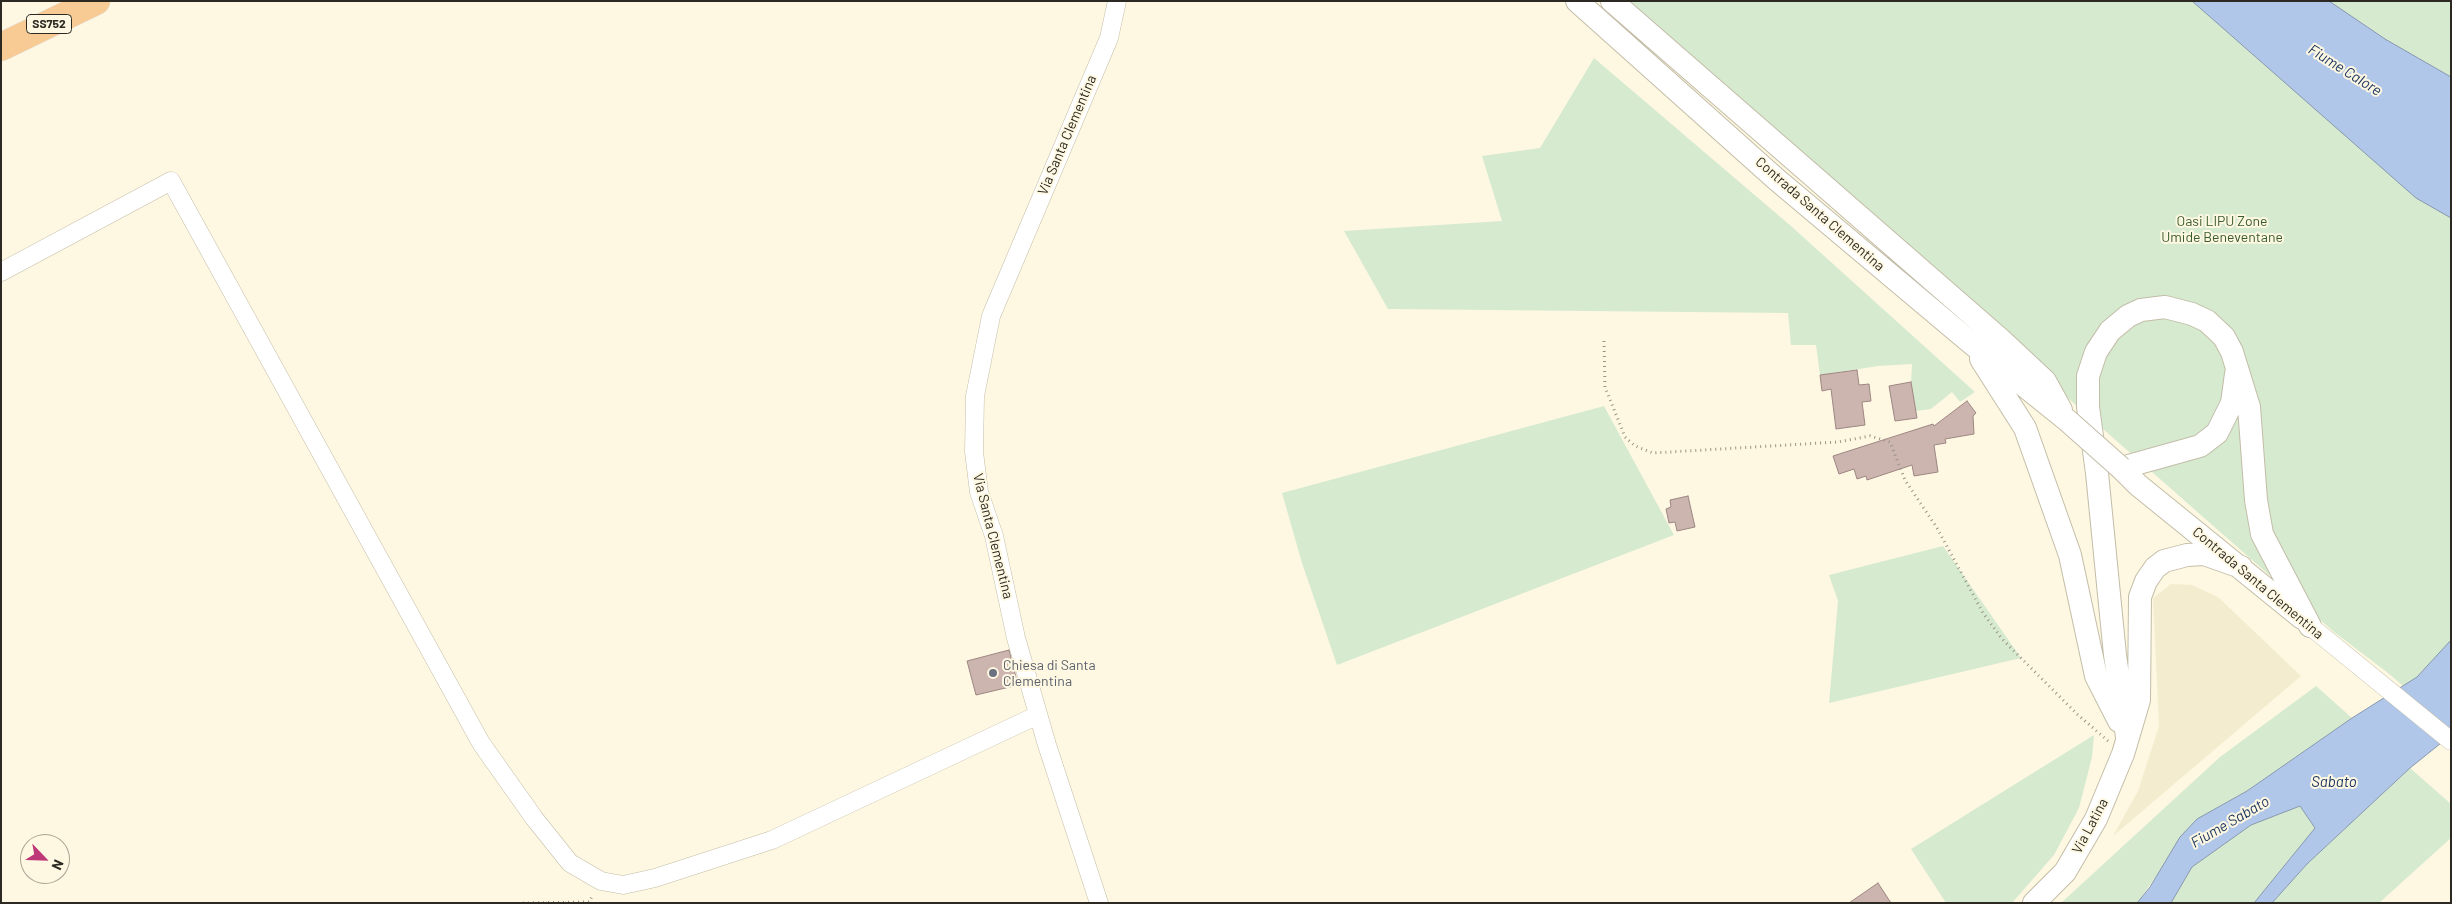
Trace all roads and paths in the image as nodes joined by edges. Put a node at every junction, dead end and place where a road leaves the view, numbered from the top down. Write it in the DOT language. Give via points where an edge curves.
graph roads {
  1 [pos="96,1"];
  2 [pos="1117,1"];
  3 [pos="1577,1"];
  4 [pos="1612,1"];
  5 [pos="1,47"];
  6 [pos="1,272"];
  7 [pos="1604,341"];
  8 [pos="1970,342"];
  9 [pos="2237,366"];
  10 [pos="2068,421"];
  11 [pos="2121,468"];
  12 [pos="2241,567"];
  13 [pos="2310,626"];
  14 [pos="1038,715"];
  15 [pos="2451,741"];
  16 [pos="2125,746"];
  17 [pos="601,881"];
  18 [pos="523,903"];
  19 [pos="1100,903"];
  20 [pos="2034,903"];
  1 -- 5 [label="highway, SS752"];
  2 -- 14 [label="street, Via Santa Clementina" via="1109,38 991,316 975,396 974,452 979,492 994,536 1016,638"];
  3 -- 8 [label="street, Contrada Santa Clementina" via="1776,178"];
  4 -- 10 [label="street, Contrada Santa Clementina" via="2000,339 2045,381"];
  6 -- 17 [label="street" via="171,181 481,743 570,863"];
  7 -- 16 [label="path" via="1605,387 1624,437 1635,446 1653,453 1829,443 1870,436 1890,442 1905,480 1937,528 1983,613 2002,639 2077,714"];
  8 -- 10 [label="street, Contrada Santa Clementina"];
  8 -- 16 [label="street" via="2025,428 2070,555 2096,676"];
  9 -- 11 [label="street" via="2232,402 2217,433 2200,446"];
  9 -- 13 [label="street" via="2249,407 2256,500 2262,534"];
  9 -- 16 [label="street" via="2224,338 2207,321 2165,307 2141,310 2110,331 2096,352 2088,376 2088,407"];
  10 -- 11 [label="street, Contrada Santa Clementina, bridge"];
  11 -- 12 [label="street, Contrada Santa Clementina"];
  12 -- 13 [label="street, Contrada Santa Clementina"];
  12 -- 16 [label="street, Via Latina" via="2204,554 2187,555 2164,561 2146,581 2140,597 2139,700"];
  13 -- 15 [label="street, Contrada Santa Clementina"];
  14 -- 17 [label="street" via="772,840 655,878 623,885"];
  14 -- 19 [label="street, Via Santa Clementina"];
  16 -- 20 [label="street, Via Latina" via="2096,819 2074,857 2065,872"];
  17 -- 18 [label="path" via="589,902"];
}
